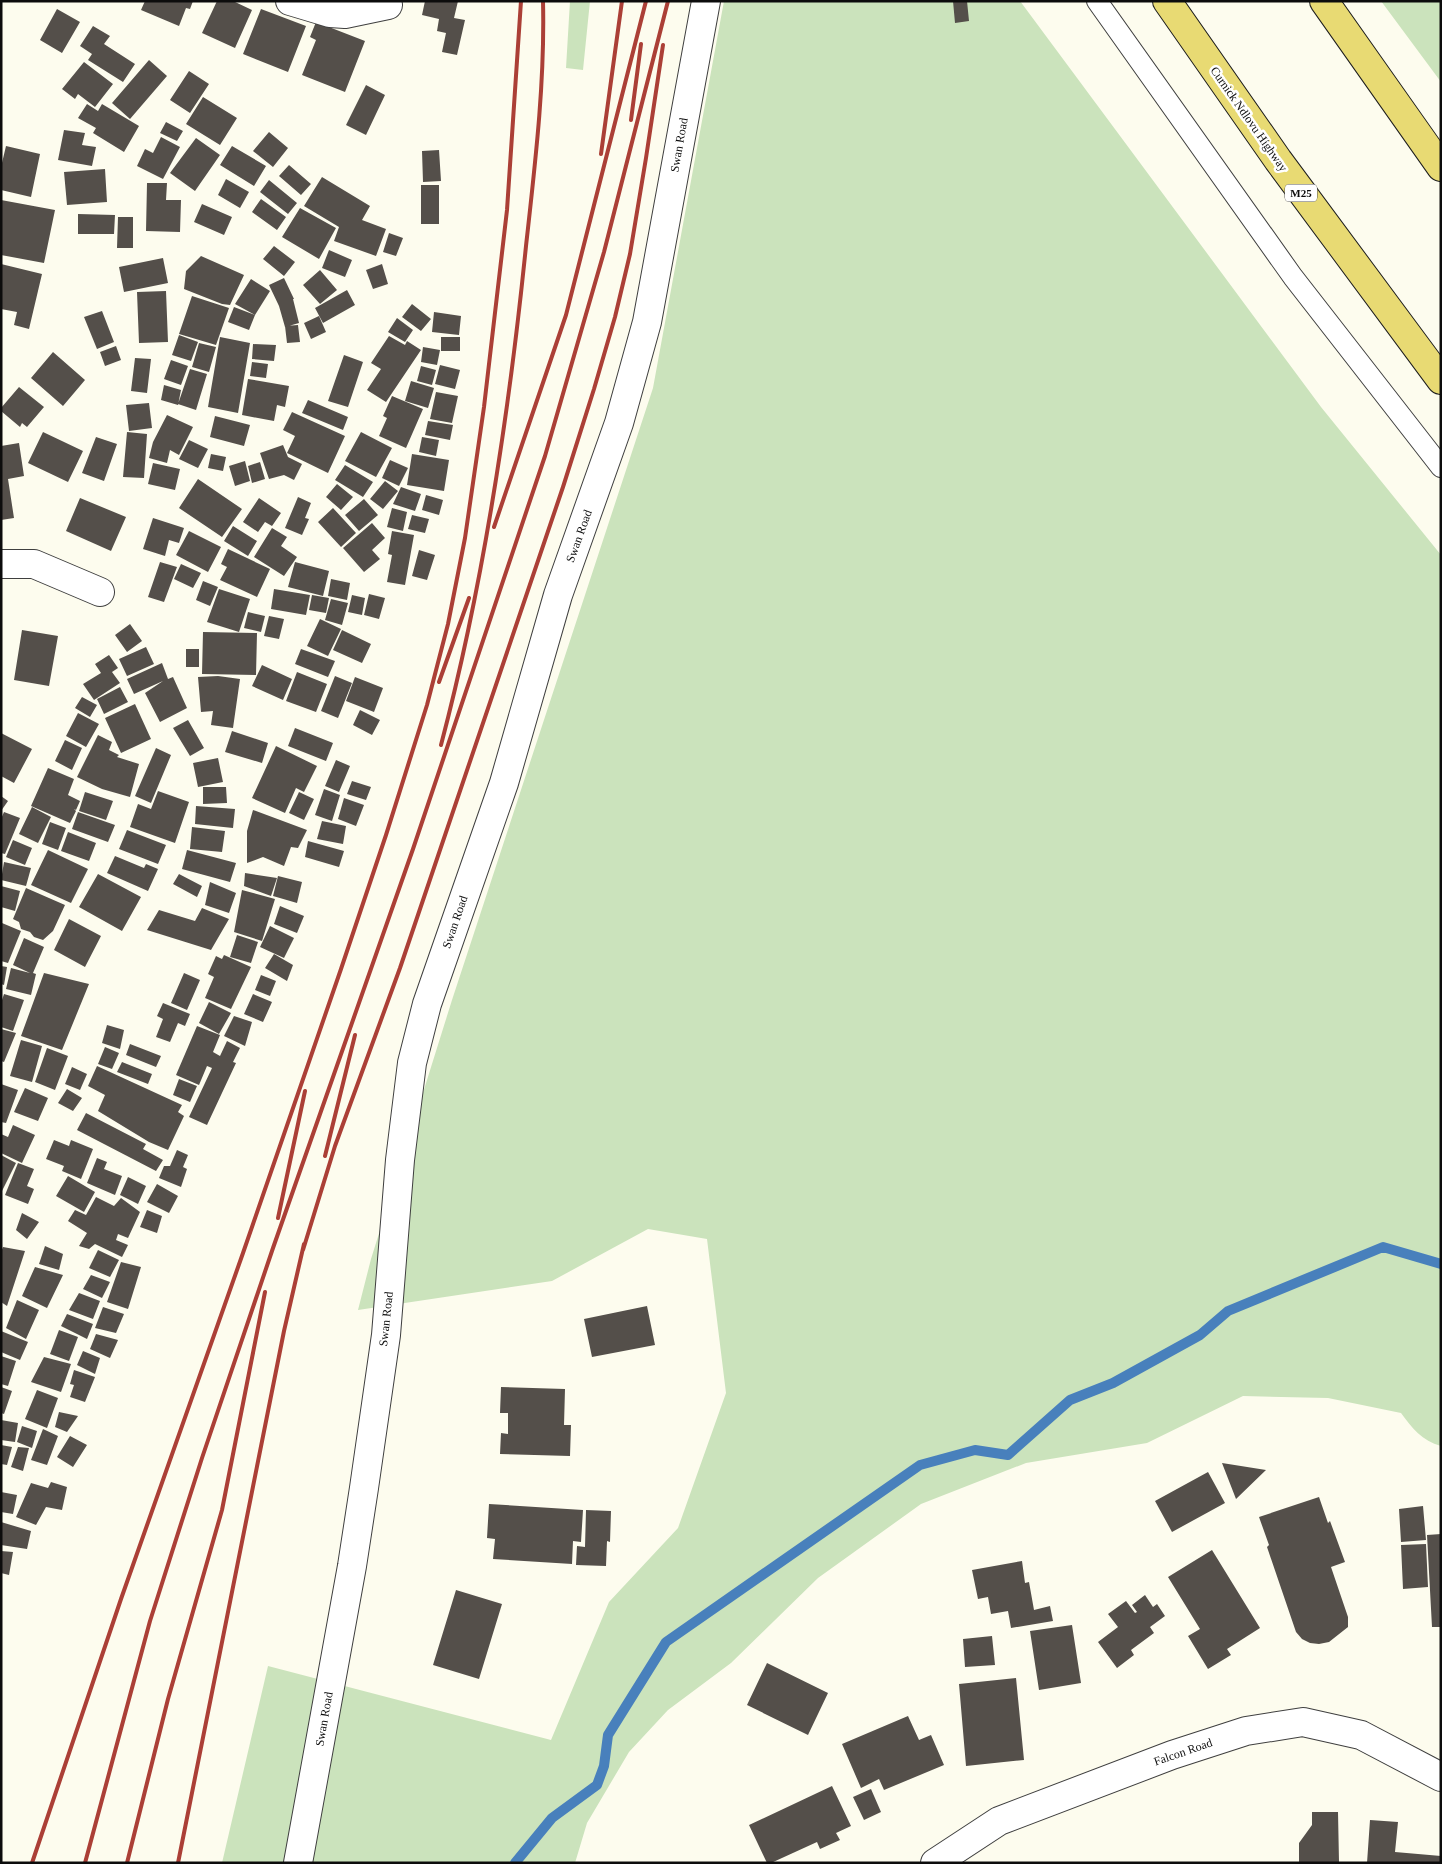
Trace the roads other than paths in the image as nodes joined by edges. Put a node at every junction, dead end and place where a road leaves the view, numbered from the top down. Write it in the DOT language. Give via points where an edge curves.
graph roads {
  1 [pos="290,1"];
  2 [pos="706,1"];
  3 [pos="1097,1"];
  4 [pos="1167,1"];
  5 [pos="1324,1"];
  6 [pos="388,5"];
  7 [pos="1441,167"];
  8 [pos="1441,380"];
  9 [pos="1441,467"];
  10 [pos="1,564"];
  11 [pos="100,592"];
  12 [pos="1441,1777"];
  13 [pos="298,1863"];
  14 [pos="935,1863"];
  1 -- 6 [label="street" via="345,14"];
  2 -- 13 [label="street, Swan Road" via="647,322 622,414 558,595 504,784 430,995 412,1063 400,1160 386,1335 366,1478"];
  3 -- 9 [label="lane" via="1293,277"];
  4 -- 8 [label="main road, Curnick Ndlovu Highway / M25" via="1278,160"];
  5 -- 7 [label="main road"];
  10 -- 11 [label="street" via="34,564"];
  12 -- 14 [label="street, Falcon Road" via="1361,1736 1303,1722 1246,1731 1172,1755 999,1821"];
}
